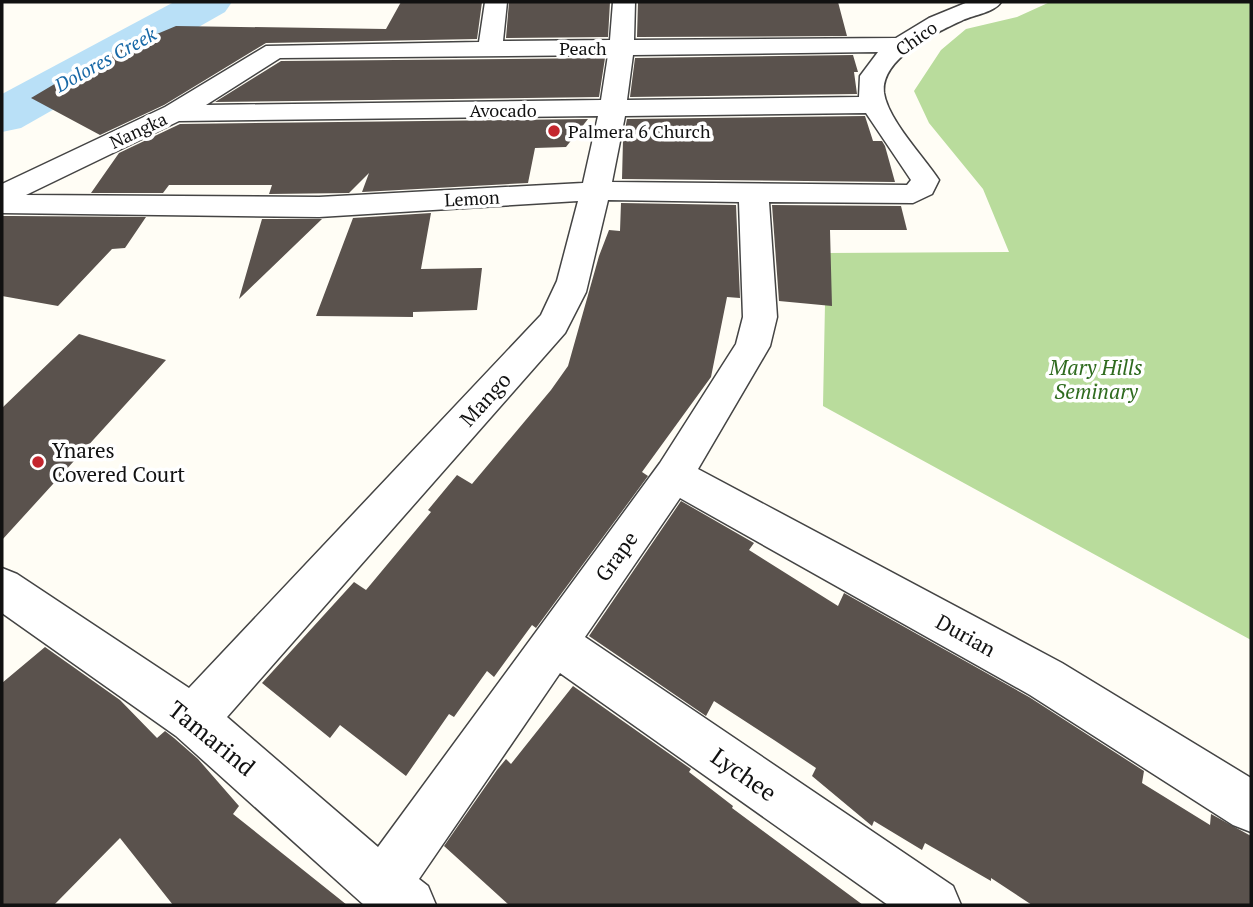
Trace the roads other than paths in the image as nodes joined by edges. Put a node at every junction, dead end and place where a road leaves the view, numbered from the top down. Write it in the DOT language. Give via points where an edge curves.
graph roads {
  1 [pos="496,2"];
  2 [pos="624,2"];
  3 [pos="990,2"];
  4 [pos="899,45"];
  5 [pos="490,48"];
  6 [pos="623,48"];
  7 [pos="268,55"];
  8 [pos="875,105"];
  9 [pos="612,110"];
  10 [pos="174,113"];
  11 [pos="596,191"];
  12 [pos="754,194"];
  13 [pos="2,195"];
  14 [pos="2,204"];
  15 [pos="674,475"];
  16 [pos="2,588"];
  17 [pos="554,642"];
  18 [pos="193,719"];
  19 [pos="1251,807"];
  20 [pos="396,896"];
  21 [pos="934,905"];
  1 -- 5 [label="street"];
  2 -- 6 [label="street, Mango"];
  3 -- 4 [label="street, Chico" via="939,21"];
  4 -- 6 [label="street, Peach"];
  4 -- 8 [label="street, Chico" via="873,76 870,90"];
  5 -- 6 [label="street, Peach"];
  5 -- 7 [label="street, Peach" via="286,50"];
  6 -- 9 [label="street, Mango"];
  7 -- 10 [label="street, Nangka"];
  8 -- 9 [label="street, Avocado"];
  8 -- 12 [label="street, Lemon" via="925,180 914,194"];
  9 -- 10 [label="street, Avocado"];
  9 -- 11 [label="street, Mango"];
  10 -- 13 [label="street, Nangka"];
  11 -- 12 [label="street, Lemon"];
  11 -- 14 [label="street, Lemon" via="319,207"];
  11 -- 18 [label="street, Mango" via="567,305 553,324"];
  12 -- 15 [label="street, Grape" via="760,317 753,346"];
  15 -- 17 [label="street, Grape"];
  15 -- 19 [label="street, Durian" via="1046,679"];
  16 -- 18 [label="street, Tamarind"];
  17 -- 20 [label="street, Grape"];
  17 -- 21 [label="street, Lychee"];
  18 -- 20 [label="street, Tamarind"];
}
